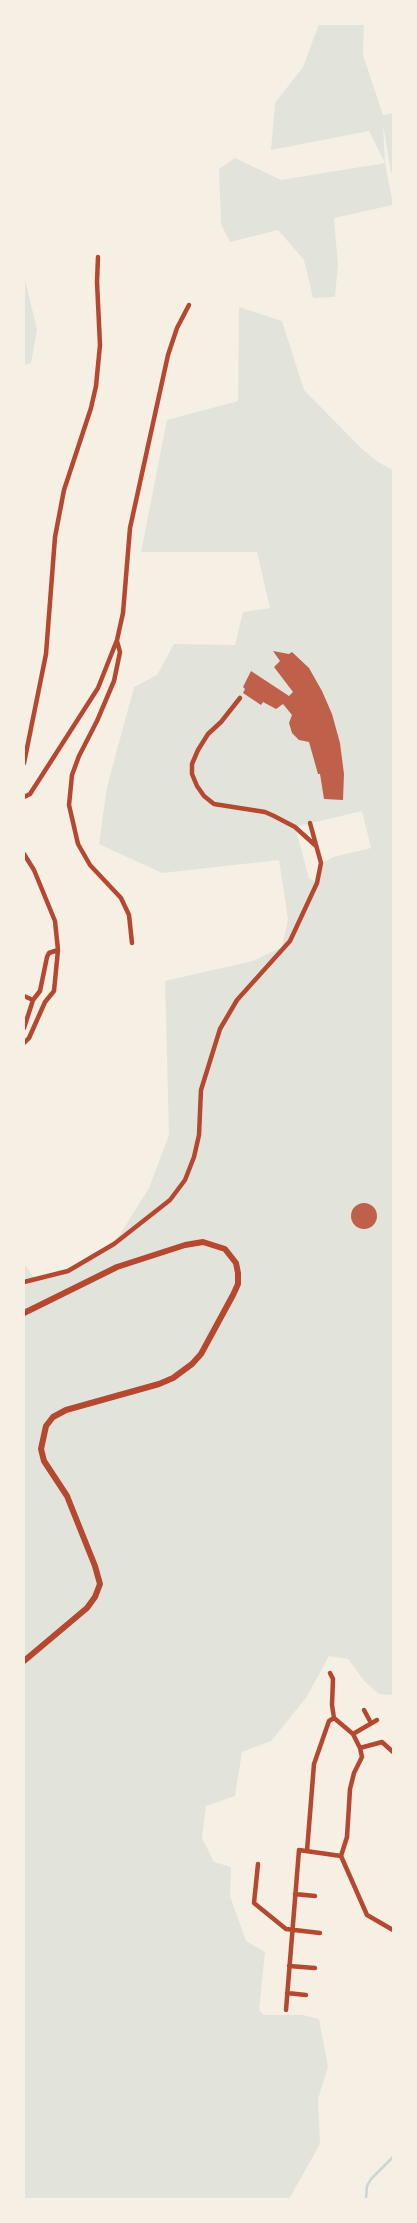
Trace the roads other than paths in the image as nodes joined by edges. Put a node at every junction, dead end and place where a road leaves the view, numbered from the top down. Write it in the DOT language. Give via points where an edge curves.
graph roads {
  1 [pos="98,257"];
  2 [pos="189,305"];
  3 [pos="117,640"];
  4 [pos="240,698"];
  5 [pos="24,763"];
  6 [pos="24,796"];
  7 [pos="310,823"];
  8 [pos="316,846"];
  9 [pos="24,854"];
  10 [pos="132,943"];
  11 [pos="58,950"];
  12 [pos="24,996"];
  13 [pos="33,1000"];
  14 [pos="24,1028"];
  15 [pos="24,1042"];
  16 [pos="24,1282"];
  17 [pos="24,1313"];
  18 [pos="24,1661"];
  19 [pos="330,1673"];
  20 [pos="364,1710"];
  21 [pos="334,1718"];
  22 [pos="377,1720"];
  23 [pos="371,1723"];
  24 [pos="353,1734"];
  25 [pos="360,1748"];
  26 [pos="393,1752"];
  27 [pos="307,1851"];
  28 [pos="341,1856"];
  29 [pos="258,1864"];
  30 [pos="295,1894"];
  31 [pos="315,1896"];
  32 [pos="292,1930"];
  33 [pos="393,1930"];
  34 [pos="320,1933"];
  35 [pos="289,1966"];
  36 [pos="315,1968"];
  37 [pos="287,1993"];
  38 [pos="306,1995"];
  39 [pos="286,2010"];
  1 -- 5 [label="street" via="100,345 96,386 64,490 55,537 46,654"];
  2 -- 3 [label="street" via="168,355 130,528 123,613"];
  3 -- 6 [label="street" via="98,688 30,794"];
  3 -- 10 [label="street" via="120,652 114,680 78,756 72,775 69,806 78,844 90,865 121,898 129,915"];
  4 -- 8 [label="street" via="198,750 192,764 197,786 214,804 270,814 295,827"];
  7 -- 8 [label="street"];
  8 -- 16 [label="street" via="321,863 317,883 302,917 290,940 237,1000 216,1039 201,1090 197,1142 185,1180 170,1200 114,1244 68,1270"];
  9 -- 11 [label="street" via="55,921"];
  11 -- 13 [label="street" via="47,957 40,990"];
  11 -- 15 [label="street" via="54,991"];
  12 -- 13 [label="street"];
  13 -- 14 [label="street"];
  17 -- 18 [label="main road" via="117,1267 186,1245 203,1242 225,1249 236,1263 238,1284 203,1350 192,1364 159,1384 66,1410 46,1426 41,1449 44,1461 67,1496 100,1584 87,1608"];
  19 -- 21 [label="street"];
  20 -- 23 [label="street"];
  21 -- 24 [label="street"];
  21 -- 27 [label="street" via="329,1721 314,1764"];
  22 -- 23 [label="street"];
  23 -- 24 [label="street"];
  24 -- 25 [label="street"];
  25 -- 26 [label="street" via="382,1742"];
  25 -- 28 [label="street" via="362,1757 350,1789 347,1837"];
  27 -- 28 [label="street"];
  27 -- 30 [label="street" via="299,1850"];
  28 -- 33 [label="street" via="368,1915"];
  29 -- 32 [label="street" via="254,1903 286,1929"];
  30 -- 31 [label="street"];
  30 -- 32 [label="street"];
  32 -- 34 [label="street"];
  32 -- 35 [label="street"];
  35 -- 36 [label="street"];
  35 -- 37 [label="street"];
  37 -- 38 [label="street"];
  37 -- 39 [label="street"];
}
